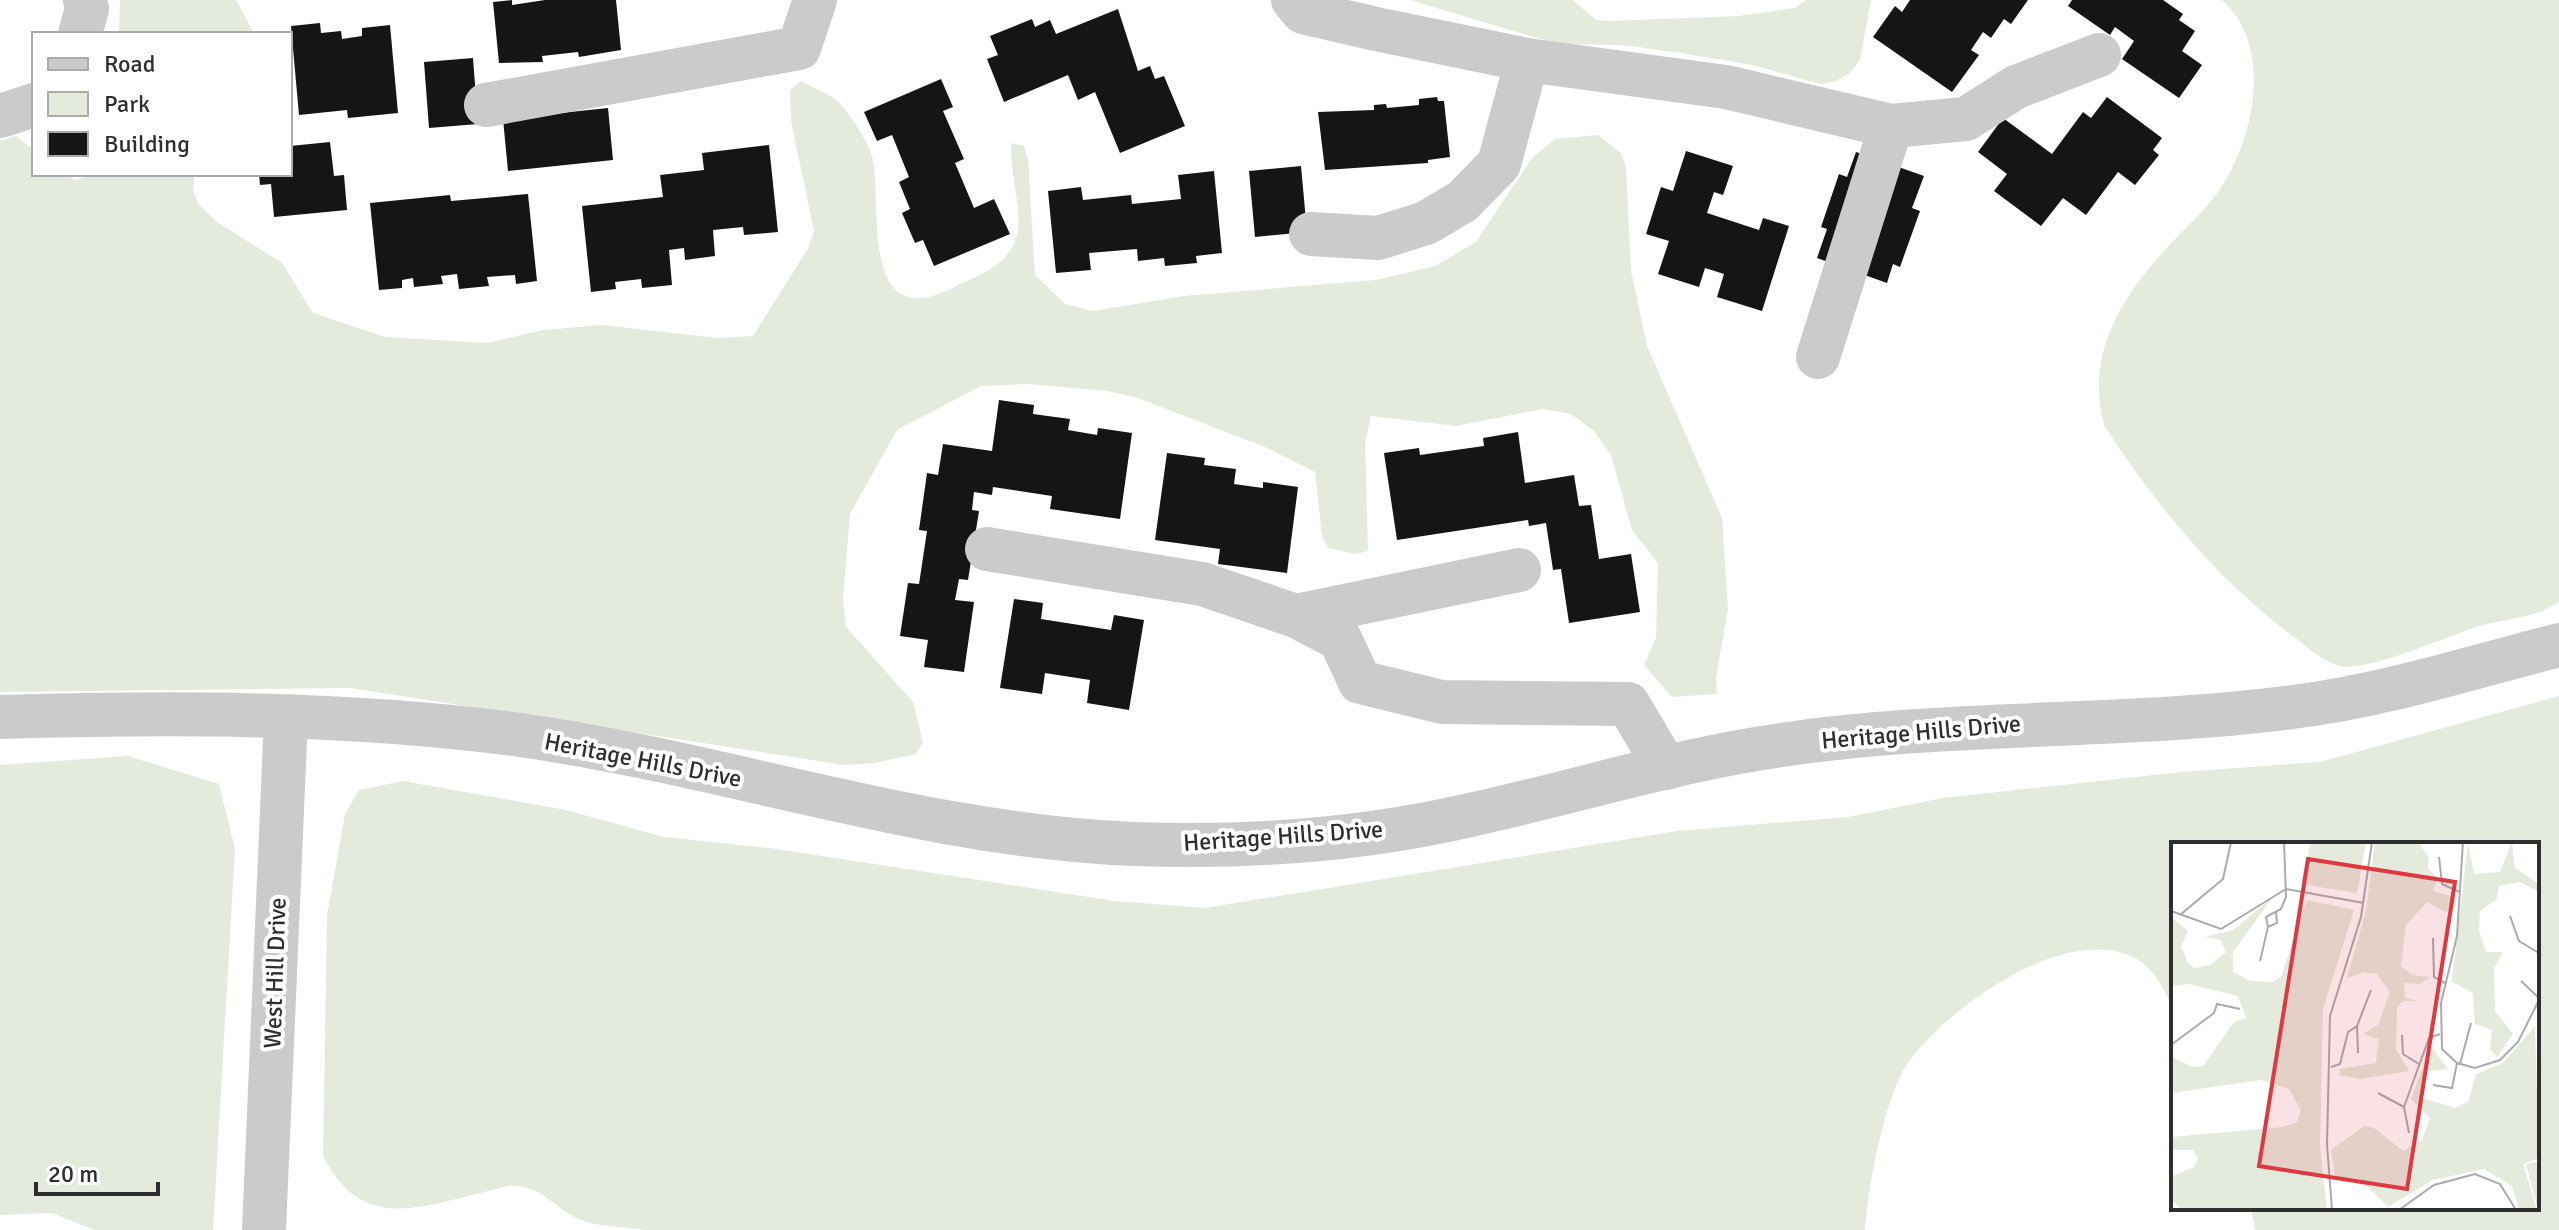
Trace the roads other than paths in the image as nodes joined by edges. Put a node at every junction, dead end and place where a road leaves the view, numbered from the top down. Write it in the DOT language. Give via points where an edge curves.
graph roads {
  1 [pos="85,0"];
  2 [pos="815,0"];
  3 [pos="1293,0"];
  4 [pos="81,32"];
  5 [pos="2099,55"];
  6 [pos="1527,60"];
  7 [pos="486,105"];
  8 [pos="32,106"];
  9 [pos="0,116"];
  10 [pos="1891,126"];
  11 [pos="1311,234"];
  12 [pos="1818,357"];
  13 [pos="987,549"];
  14 [pos="1519,570"];
  15 [pos="1296,616"];
  16 [pos="2559,645"];
  17 [pos="0,717"];
  18 [pos="286,717"];
  19 [pos="1666,768"];
  20 [pos="264,1230"];
  1 -- 4 [label="street"];
  2 -- 7 [label="street" via="799,48"];
  3 -- 6 [label="street" via="1303,12"];
  5 -- 10 [label="street" via="2016,87 1966,119"];
  6 -- 10 [label="street" via="1726,87"];
  6 -- 11 [label="street" via="1499,164 1463,201 1426,223 1378,238"];
  8 -- 9 [label="street"];
  10 -- 12 [label="street"];
  13 -- 15 [label="street" via="1202,584"];
  14 -- 15 [label="street"];
  15 -- 19 [label="street" via="1340,639 1360,682 1442,702 1628,704"];
  16 -- 19 [label="street, Heritage Hills Drive" via="2297,707 1846,736"];
  17 -- 18 [label="street, Heritage Hills Drive"];
  18 -- 19 [label="street, Heritage Hills Drive" via="519,735 925,820 1031,837 1137,844 1359,834 1464,817"];
  18 -- 20 [label="street, West Hill Drive"];
}
